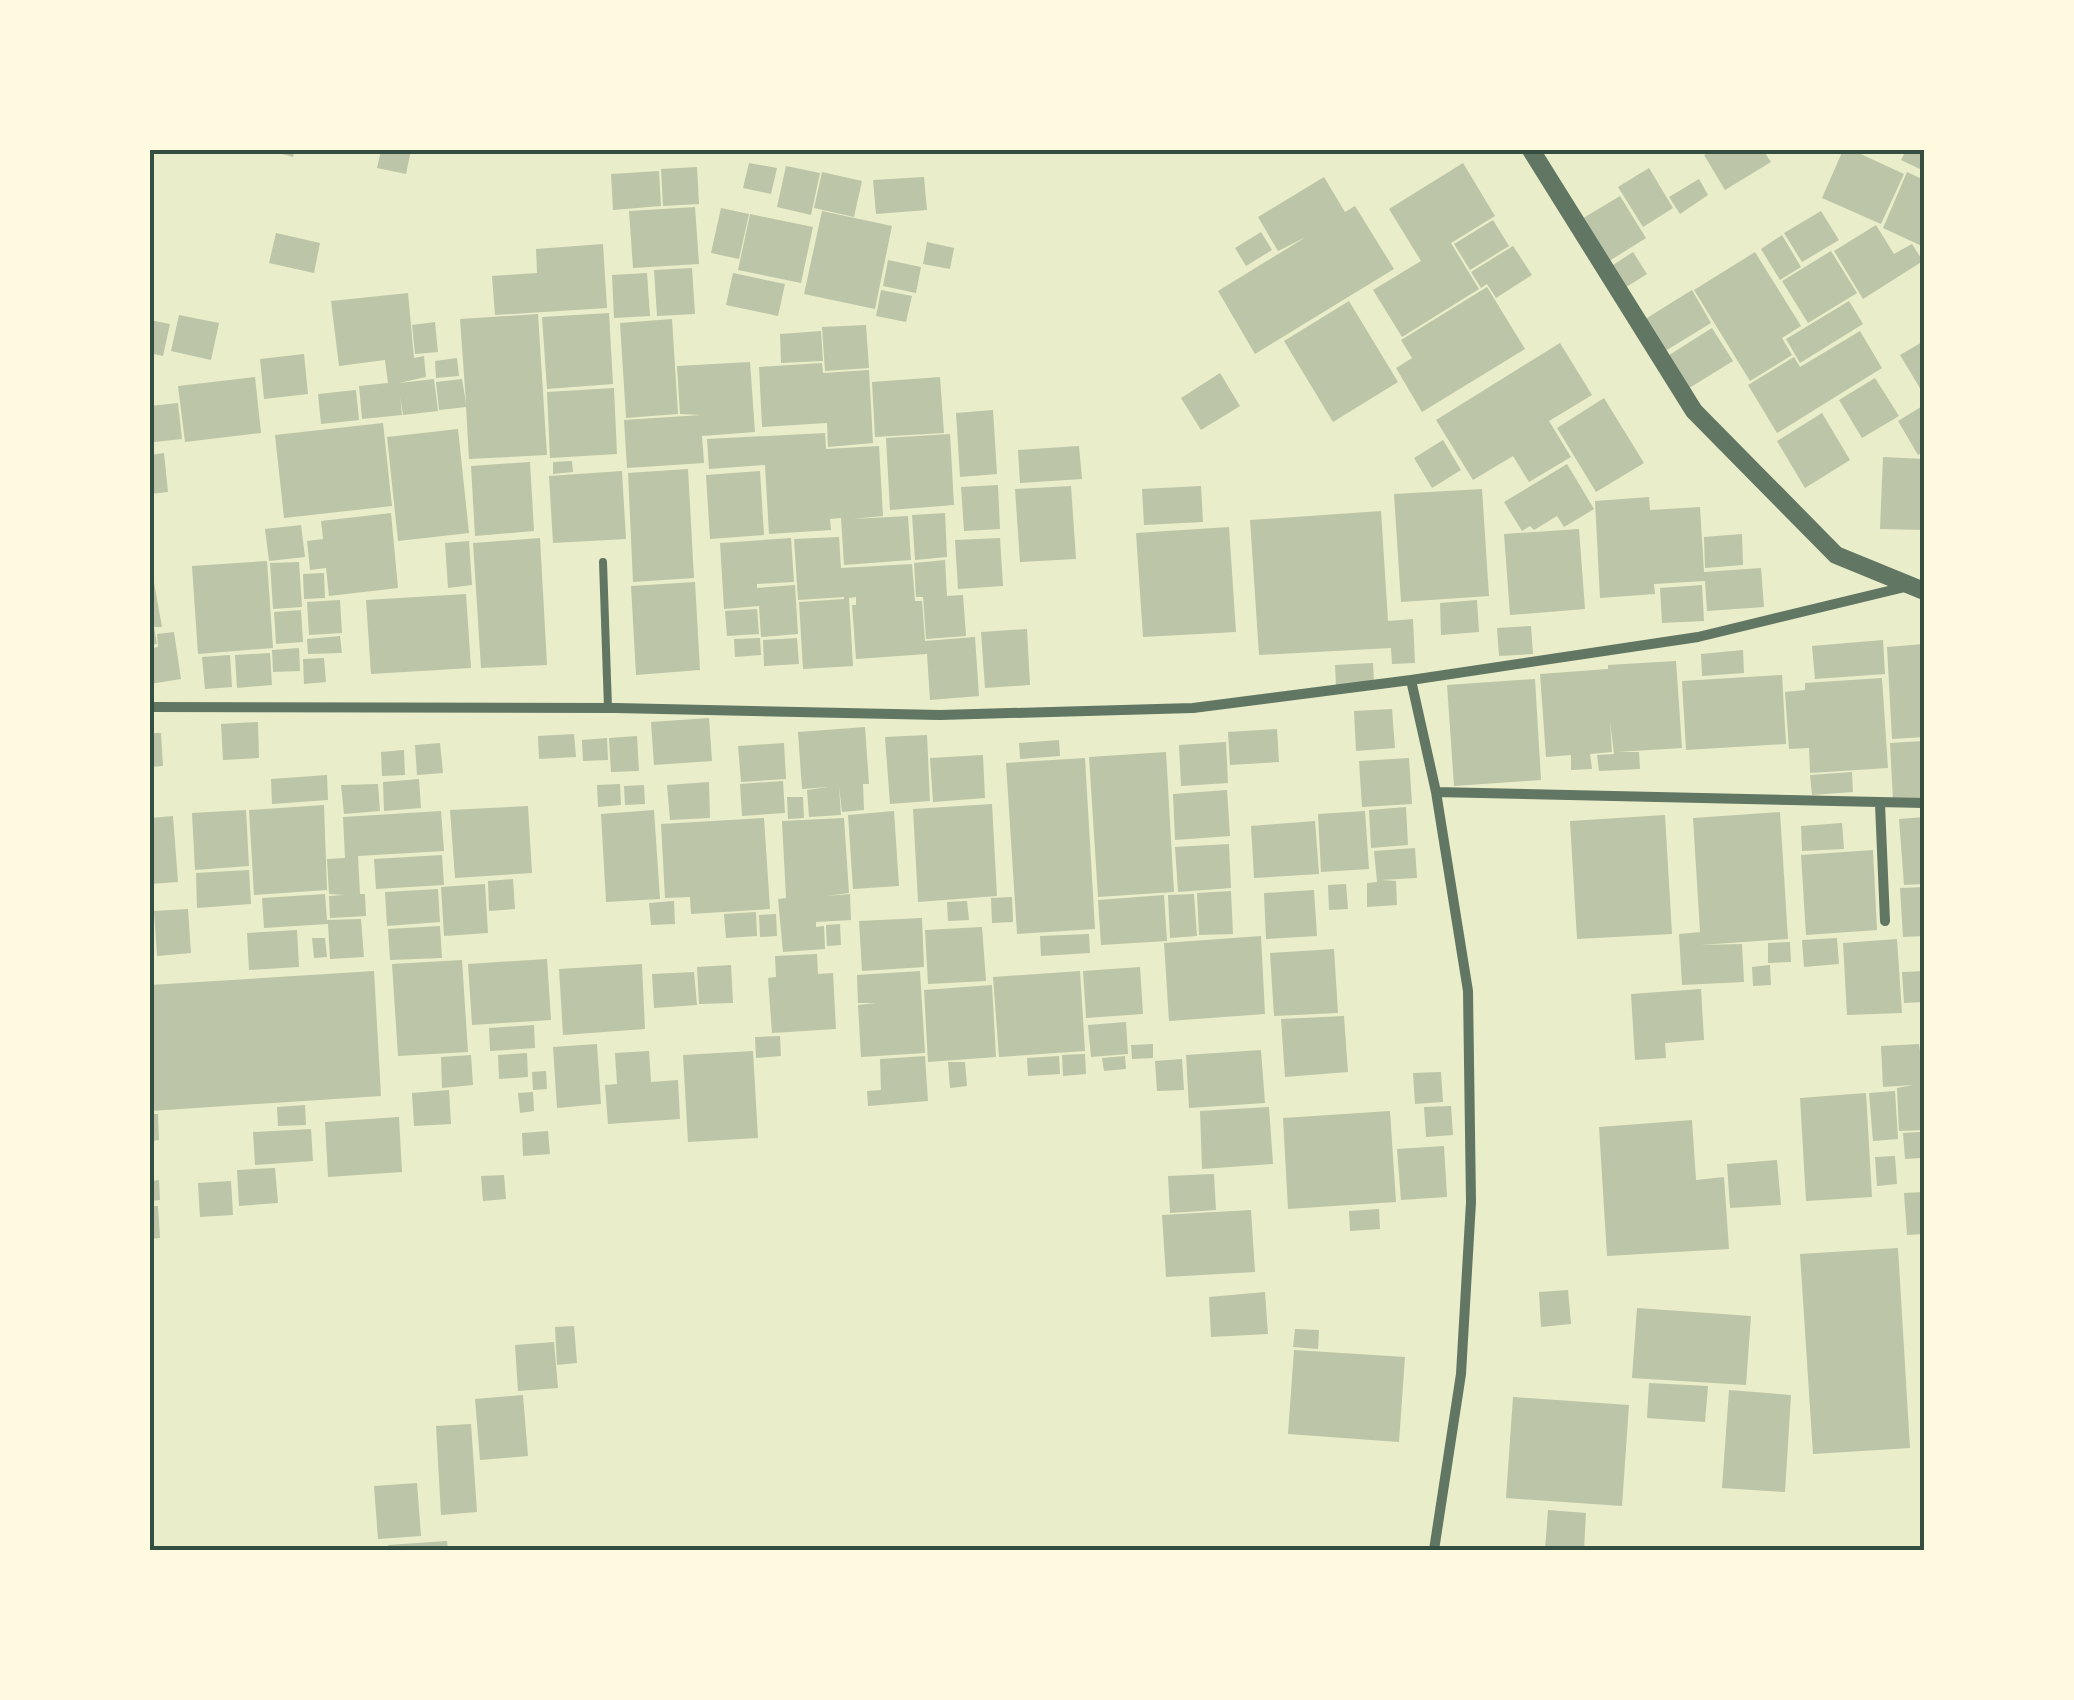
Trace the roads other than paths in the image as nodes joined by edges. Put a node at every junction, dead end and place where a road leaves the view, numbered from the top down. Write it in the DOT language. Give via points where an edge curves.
graph roads {
  1 [pos="1531,150"];
  2 [pos="603,562"];
  3 [pos="1917,588"];
  4 [pos="1412,680"];
  5 [pos="150,707"];
  6 [pos="608,708"];
  7 [pos="1436,792"];
  8 [pos="1880,804"];
  9 [pos="1924,804"];
  10 [pos="1885,921"];
  11 [pos="1434,1550"];
  1 -- 3 [label="street" via="1694,410 1836,555"];
  2 -- 6 [label="lane"];
  3 -- 4 [label="street" via="1698,637"];
  4 -- 6 [label="street" via="1194,708 940,715"];
  4 -- 7 [label="street"];
  5 -- 6 [label="street"];
  7 -- 8 [label="street"];
  7 -- 11 [label="street" via="1468,991 1471,1202 1460,1374"];
  8 -- 9 [label="street"];
  8 -- 10 [label="street"];
}
